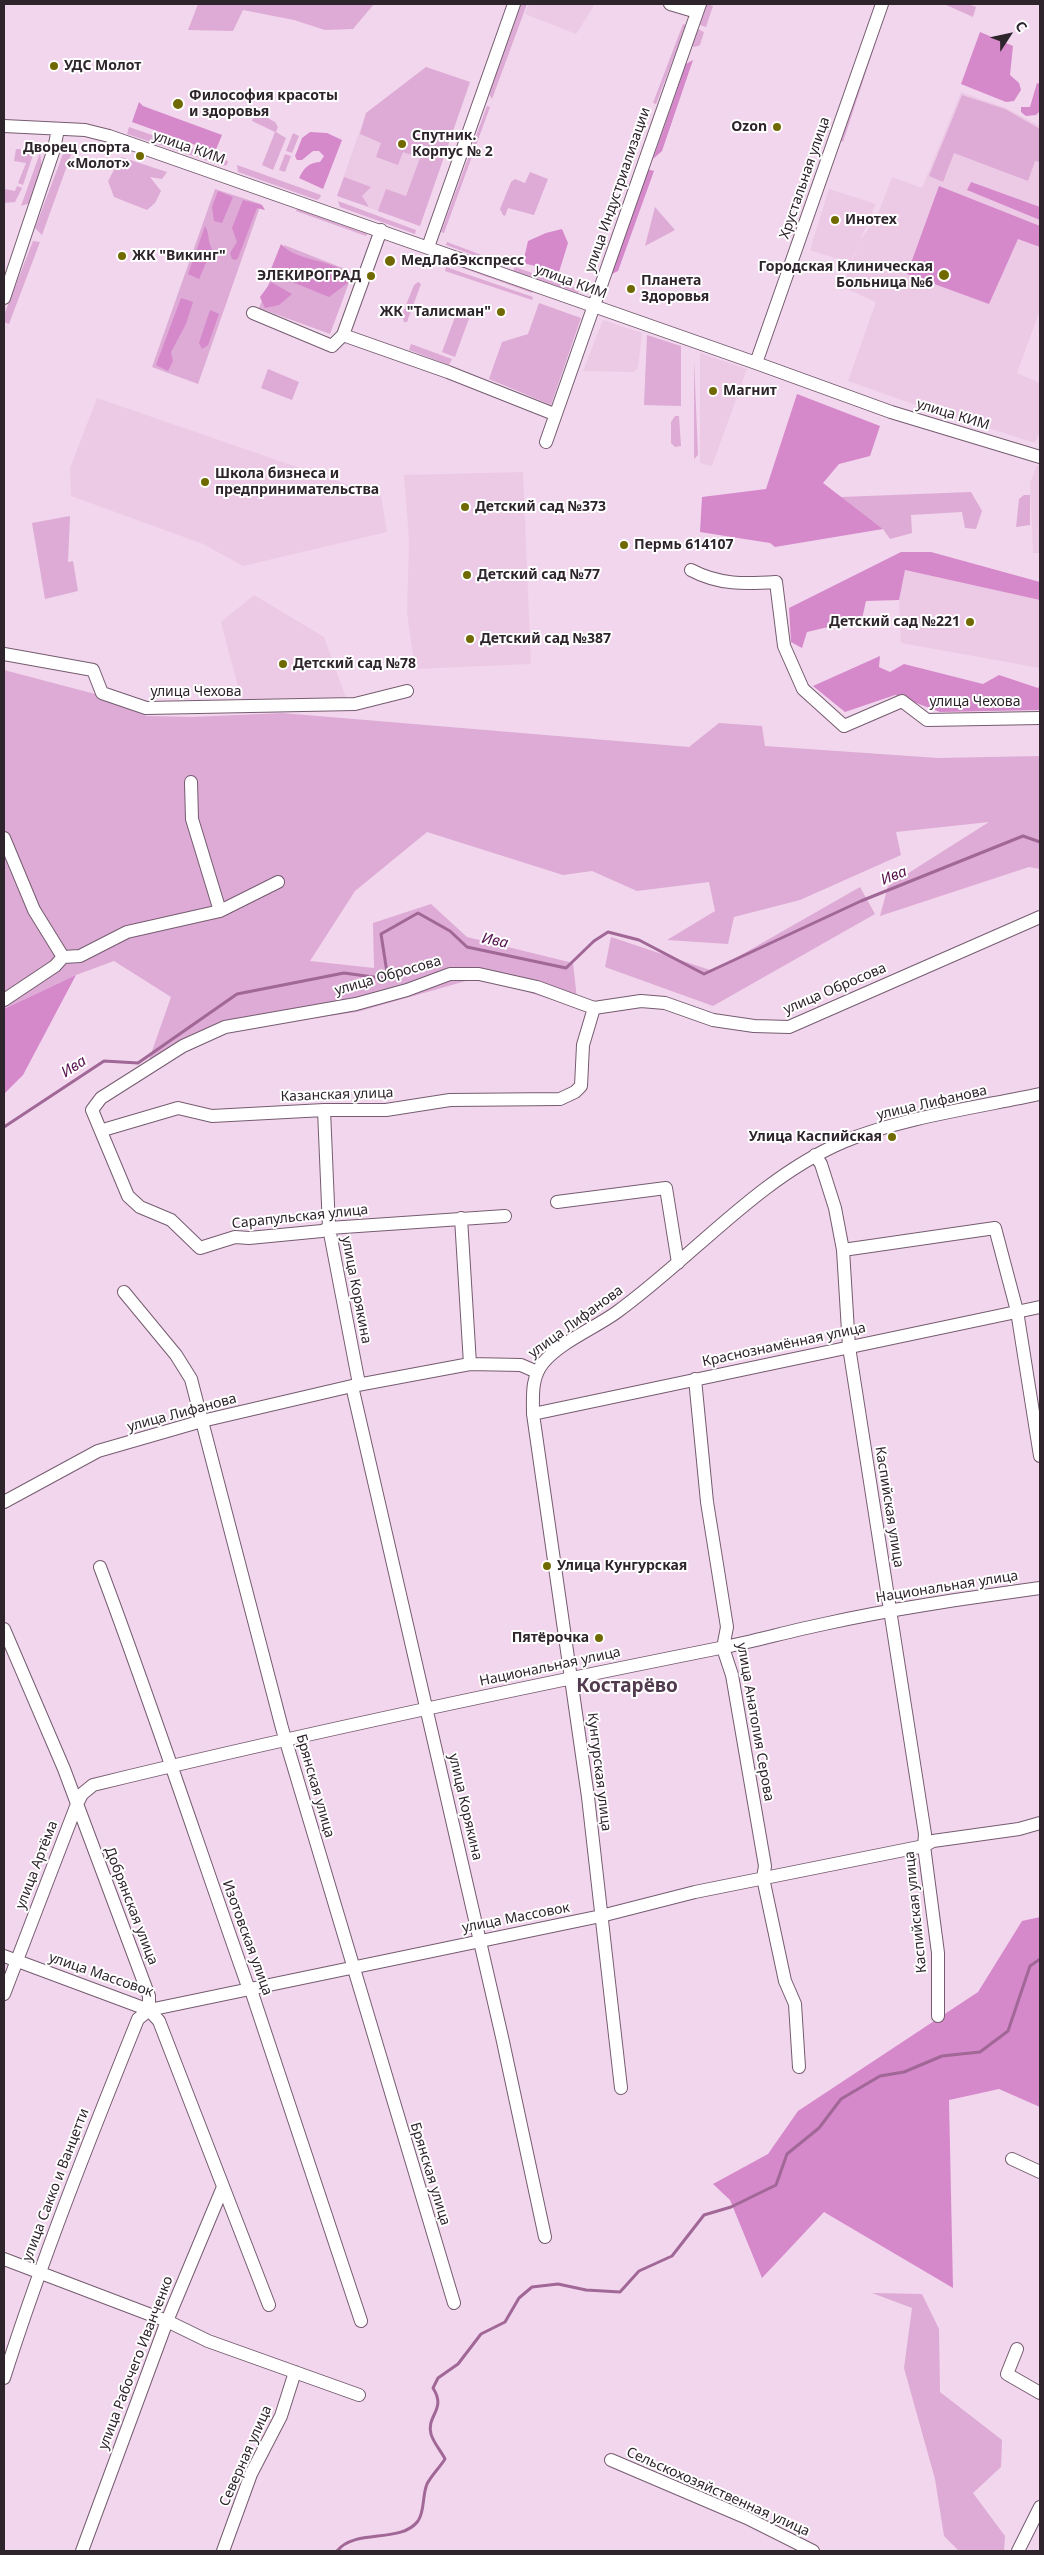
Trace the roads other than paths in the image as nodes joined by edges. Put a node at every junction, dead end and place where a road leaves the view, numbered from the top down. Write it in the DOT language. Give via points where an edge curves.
graph roads {
  1 [pos="514,4"];
  2 [pos="670,4"];
  3 [pos="882,4"];
  4 [pos="698,8"];
  5 [pos="4,126"];
  6 [pos="58,129"];
  7 [pos="382,230"];
  8 [pos="428,247"];
  9 [pos="4,298"];
  10 [pos="593,306"];
  11 [pos="253,313"];
  12 [pos="343,335"];
  13 [pos="756,362"];
  14 [pos="554,414"];
  15 [pos="546,442"];
  16 [pos="1040,457"];
  17 [pos="691,570"];
  18 [pos="4,654"];
  19 [pos="407,691"];
  20 [pos="1040,718"];
  21 [pos="190,782"];
  22 [pos="4,838"];
  23 [pos="278,882"];
  24 [pos="220,911"];
  25 [pos="1040,917"];
  26 [pos="63,957"];
  27 [pos="4,1000"];
  28 [pos="594,1008"];
  29 [pos="1040,1094"];
  30 [pos="324,1110"];
  31 [pos="103,1130"];
  32 [pos="815,1155"];
  33 [pos="557,1202"];
  34 [pos="505,1216"];
  35 [pos="461,1218"];
  36 [pos="329,1228"];
  37 [pos="843,1250"];
  38 [pos="678,1263"];
  39 [pos="124,1292"];
  40 [pos="1040,1307"];
  41 [pos="1017,1311"];
  42 [pos="849,1347"];
  43 [pos="470,1364"];
  44 [pos="537,1372"];
  45 [pos="695,1379"];
  46 [pos="355,1385"];
  47 [pos="534,1414"];
  48 [pos="202,1421"];
  49 [pos="1040,1456"];
  50 [pos="4,1502"];
  51 [pos="100,1567"];
  52 [pos="1040,1588"];
  53 [pos="889,1611"];
  54 [pos="4,1635"];
  55 [pos="723,1648"];
  56 [pos="572,1678"];
  57 [pos="427,1708"];
  58 [pos="286,1739"];
  59 [pos="170,1766"];
  60 [pos="77,1804"];
  61 [pos="1040,1823"];
  62 [pos="924,1846"];
  63 [pos="763,1878"];
  64 [pos="601,1916"];
  65 [pos="479,1940"];
  66 [pos="4,1956"];
  67 [pos="16,1961"];
  68 [pos="352,1968"];
  69 [pos="252,1990"];
  70 [pos="4,1994"];
  71 [pos="149,2010"];
  72 [pos="938,2016"];
  73 [pos="799,2067"];
  74 [pos="621,2088"];
  75 [pos="1012,2159"];
  76 [pos="1040,2172"];
  77 [pos="223,2186"];
  78 [pos="545,2237"];
  79 [pos="4,2259"];
  80 [pos="38,2271"];
  81 [pos="454,2303"];
  82 [pos="269,2305"];
  83 [pos="361,2321"];
  84 [pos="167,2322"];
  85 [pos="1017,2349"];
  86 [pos="295,2372"];
  87 [pos="4,2378"];
  88 [pos="1040,2393"];
  89 [pos="359,2395"];
  90 [pos="611,2460"];
  91 [pos="1040,2506"];
  92 [pos="1035,2533"];
  93 [pos="82,2551"];
  94 [pos="223,2551"];
  95 [pos="813,2551"];
  96 [pos="1018,2551"];
  1 -- 8 [label="street"];
  2 -- 4 [label="street"];
  3 -- 13 [label="street, Хрустальная улица"];
  4 -- 10 [label="street, улица Индустриализации"];
  5 -- 6 [label="street, улица КИМ"];
  6 -- 7 [label="street, улица КИМ" via="85,130 110,136"];
  6 -- 9 [label="street"];
  7 -- 8 [label="street, улица КИМ"];
  7 -- 12 [label="street"];
  8 -- 10 [label="street, улица КИМ"];
  10 -- 13 [label="street, улица КИМ"];
  10 -- 14 [label="street, улица Индустриализации"];
  11 -- 12 [label="street" via="332,346"];
  12 -- 14 [label="street"];
  13 -- 16 [label="street, улица КИМ" via="891,412"];
  14 -- 15 [label="street, улица Индустриализации"];
  17 -- 20 [label="street, улица Чехова" via="708,579 736,584 776,582 784,646 803,689 844,726 902,701 927,720"];
  18 -- 19 [label="street, улица Чехова" via="92,670 102,693 146,708 355,704"];
  21 -- 24 [label="street" via="192,819"];
  22 -- 26 [label="street" via="34,910"];
  23 -- 24 [label="street"];
  24 -- 26 [label="street" via="128,932 80,956"];
  25 -- 28 [label="street, улица Обросова" via="789,1027 713,1020 665,1003 641,1001"];
  26 -- 27 [label="street" via="56,966"];
  28 -- 30 [label="street, Казанская улица" via="582,1045 581,1086 560,1099 450,1100 386,1110"];
  28 -- 31 [label="street, улица Обросова" via="537,987 479,974 450,974 356,1004 225,1028 183,1046 101,1098 92,1110"];
  29 -- 32 [label="street, улица Лифанова" via="876,1131"];
  30 -- 31 [label="street, Казанская улица" via="212,1116 178,1108"];
  30 -- 36 [label="street, улица Корякина"];
  31 -- 36 [label="street, Сарапульская улица" via="128,1196 140,1207 171,1220 200,1248 235,1237"];
  32 -- 37 [label="street, Каспийская улица" via="835,1208"];
  32 -- 38 [label="street, улица Лифанова" via="779,1178"];
  33 -- 38 [label="street" via="666,1188"];
  34 -- 35 [label="street, Сарапульская улица"];
  35 -- 36 [label="street, Сарапульская улица"];
  35 -- 43 [label="street"];
  36 -- 46 [label="street, улица Корякина"];
  37 -- 41 [label="street" via="995,1228"];
  37 -- 42 [label="street, Каспийская улица"];
  38 -- 44 [label="street, улица Лифанова" via="617,1312 552,1354"];
  39 -- 48 [label="street, Брянская улица" via="176,1355 191,1379"];
  40 -- 41 [label="street, Краснознамённая улица"];
  41 -- 42 [label="street, Краснознамённая улица"];
  41 -- 49 [label="street"];
  42 -- 45 [label="street, Краснознамённая улица"];
  42 -- 53 [label="street, Каспийская улица"];
  43 -- 44 [label="street, улица Лифанова" via="521,1365"];
  43 -- 46 [label="street, улица Лифанова"];
  44 -- 47 [label="street, Кунгурская улица" via="533,1386"];
  45 -- 47 [label="street, Краснознамённая улица"];
  45 -- 55 [label="street, улица Анатолия Серова" via="707,1502 727,1627"];
  46 -- 48 [label="street, улица Лифанова"];
  46 -- 57 [label="street, улица Корякина"];
  47 -- 56 [label="street, Кунгурская улица"];
  48 -- 50 [label="street, улица Лифанова" via="98,1451"];
  48 -- 58 [label="street, Брянская улица"];
  51 -- 59 [label="street, Изотовская улица" via="146,1690"];
  52 -- 53 [label="street, Национальная улица"];
  53 -- 55 [label="street, Национальная улица"];
  53 -- 62 [label="street, Каспийская улица" via="925,1834"];
  54 -- 60 [label="street, Добрянская улица"];
  55 -- 56 [label="street, Национальная улица"];
  55 -- 63 [label="street, улица Анатолия Серова" via="732,1675 762,1847"];
  56 -- 57 [label="street, Национальная улица"];
  56 -- 64 [label="street, Кунгурская улица"];
  57 -- 58 [label="street, Национальная улица"];
  57 -- 65 [label="street, улица Корякина"];
  58 -- 59 [label="street, Национальная улица"];
  58 -- 68 [label="street, Брянская улица"];
  59 -- 60 [label="street, Национальная улица" via="93,1785 82,1794"];
  59 -- 69 [label="street, Изотовская улица" via="247,1984"];
  60 -- 67 [label="street, улица Артёма"];
  60 -- 71 [label="street, Добрянская улица" via="149,1996"];
  61 -- 62 [label="street, улица Массовок" via="1019,1830 932,1841"];
  62 -- 63 [label="street, улица Массовок"];
  62 -- 72 [label="street, Каспийская улица" via="938,1953"];
  63 -- 64 [label="street, улица Массовок"];
  63 -- 73 [label="street, улица Анатолия Серова" via="785,1981 795,2004"];
  64 -- 65 [label="street, улица Массовок"];
  64 -- 74 [label="street, Кунгурская улица"];
  65 -- 68 [label="street, улица Массовок"];
  65 -- 78 [label="street, улица Корякина"];
  66 -- 67 [label="street, улица Массовок"];
  67 -- 70 [label="street, улица Артёма"];
  67 -- 71 [label="street, улица Массовок"];
  68 -- 69 [label="street, улица Массовок"];
  68 -- 81 [label="street, Брянская улица"];
  69 -- 71 [label="street, улица Массовок"];
  69 -- 83 [label="street, Изотовская улица"];
  71 -- 77 [label="street, Добрянская улица" via="160,2021"];
  71 -- 80 [label="street, улица Сакко и Ванцетти" via="138,2019"];
  75 -- 76 [label="street"];
  77 -- 82 [label="street, Добрянская улица"];
  77 -- 84 [label="street, улица Рабочего Иванченко"];
  79 -- 80 [label="street"];
  80 -- 84 [label="street"];
  80 -- 87 [label="street, улица Сакко и Ванцетти"];
  84 -- 86 [label="street" via="208,2341"];
  84 -- 93 [label="street, улица Рабочего Иванченко"];
  85 -- 88 [label="street" via="1007,2374"];
  86 -- 89 [label="street"];
  86 -- 94 [label="street, Северная улица" via="281,2416 251,2474"];
  90 -- 95 [label="street, Сельскохозяйственная улица" via="747,2518"];
  91 -- 92 [label="street"];
  92 -- 96 [label="street"];
}
